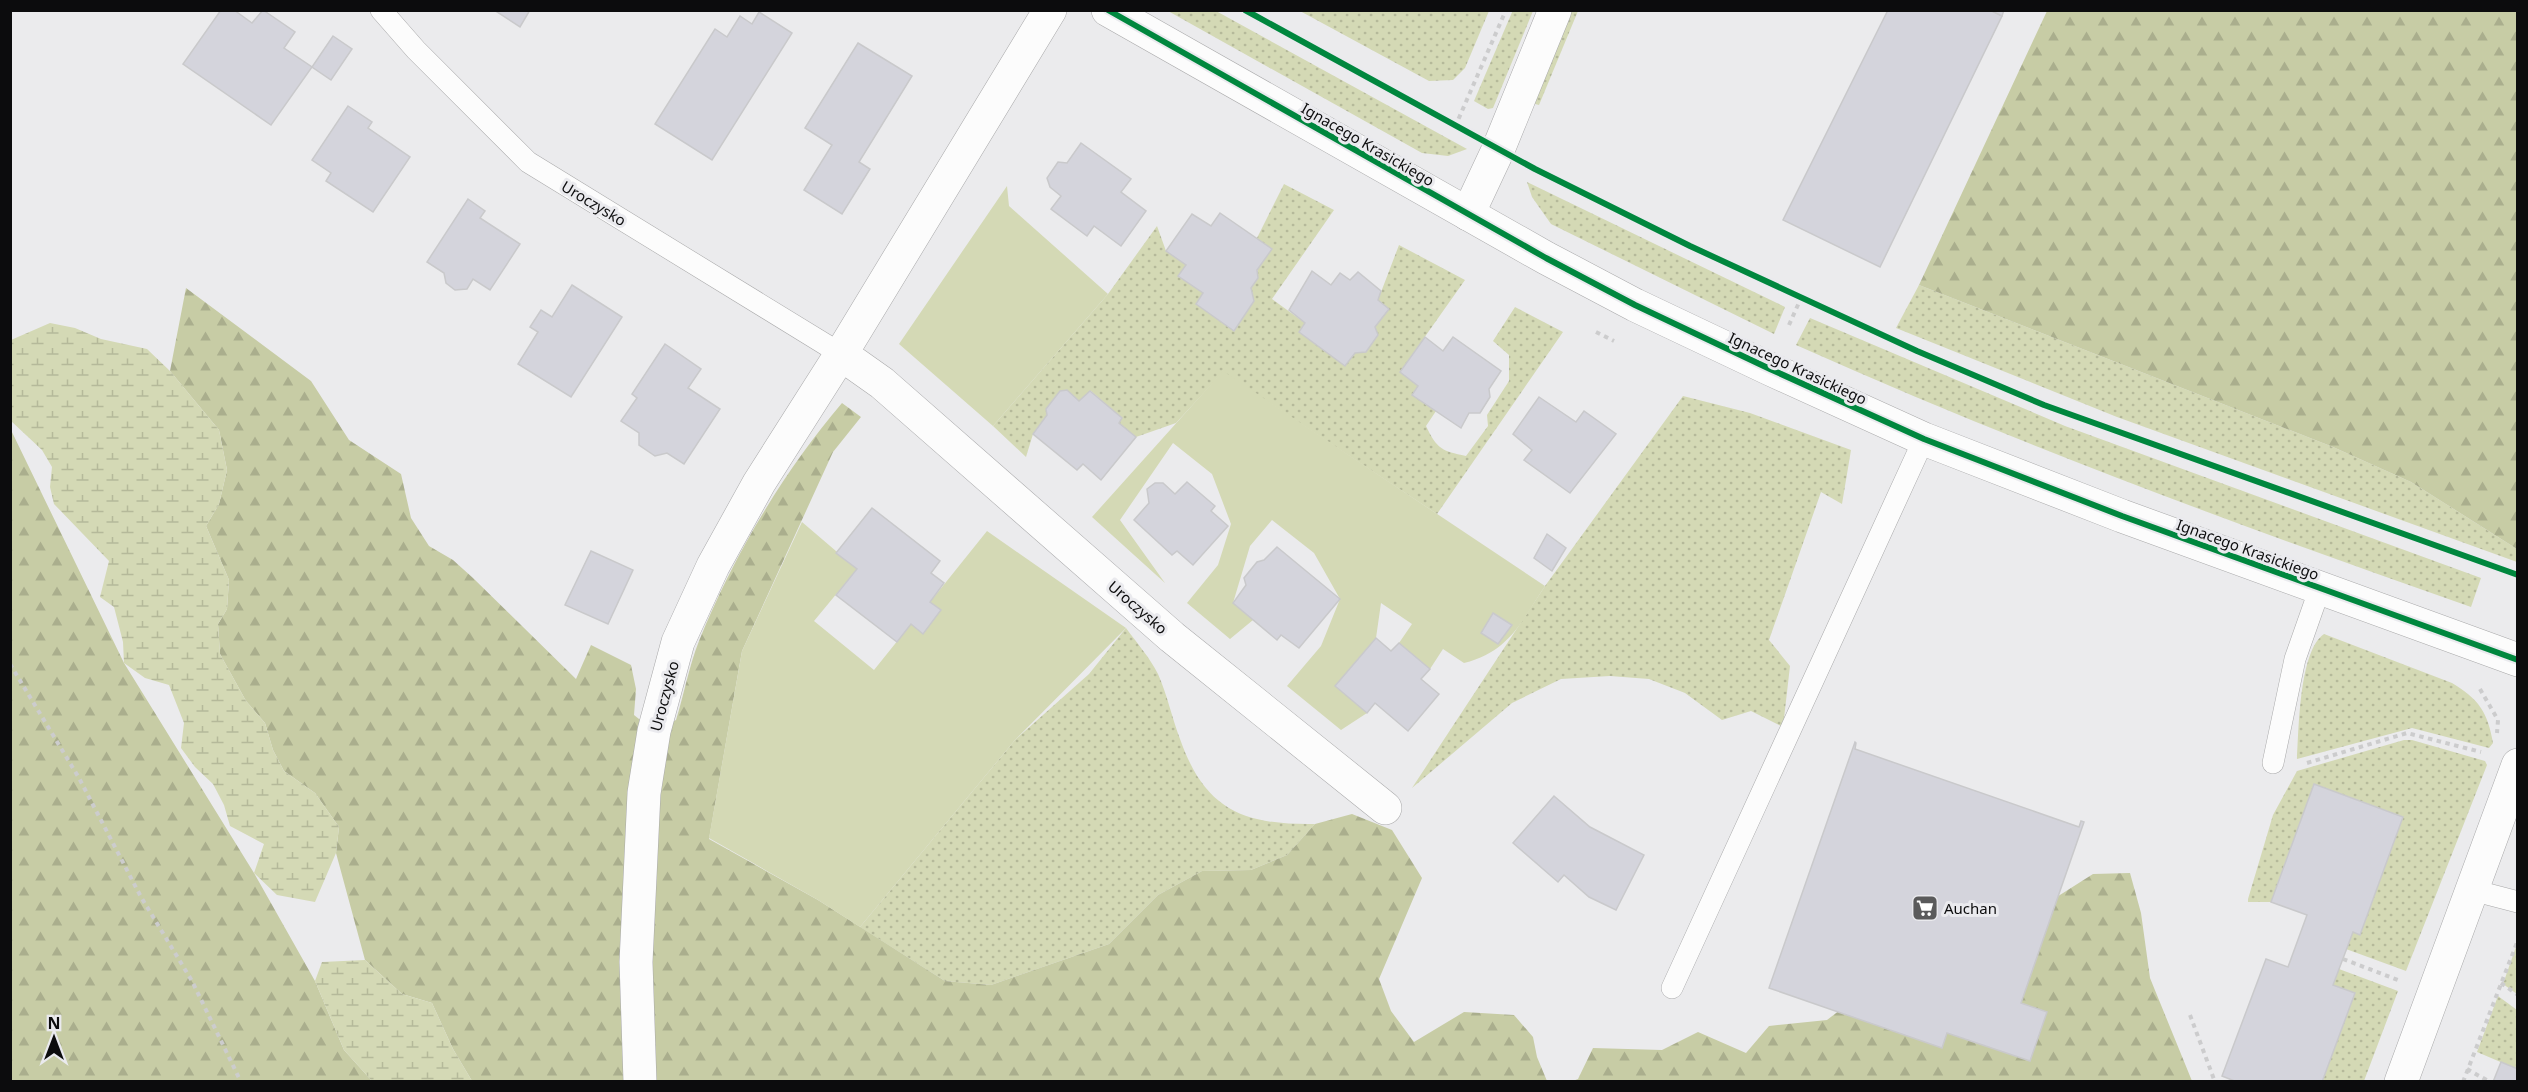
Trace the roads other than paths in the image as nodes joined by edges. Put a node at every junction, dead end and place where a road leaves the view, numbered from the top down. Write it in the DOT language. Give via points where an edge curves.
graph roads {
  1 [pos="381,10"];
  2 [pos="1050,10"];
  3 [pos="1108,10"];
  4 [pos="1554,10"];
  5 [pos="1467,214"];
  6 [pos="841,354"];
  7 [pos="1924,439"];
  8 [pos="2320,588"];
  9 [pos="2517,660"];
  10 [pos="2274,763"];
  11 [pos="2517,765"];
  12 [pos="1385,808"];
  13 [pos="2472,890"];
  14 [pos="2517,902"];
  15 [pos="1672,988"];
  16 [pos="639,1082"];
  17 [pos="2401,1082"];
  1 -- 6 [label="lane, Uroczysko" via="528,162"];
  2 -- 6 [label="street, Uroczysko"];
  3 -- 5 [label="street, Ignacego Krasickiego"];
  4 -- 5 [label="street" via="1498,150"];
  5 -- 7 [label="street, Ignacego Krasickiego" via="1635,304"];
  6 -- 12 [label="street, Uroczysko" via="882,383 1172,637"];
  6 -- 16 [label="street, Uroczysko" via="759,483 713,566 678,642 662,696 644,793 636,962"];
  7 -- 8 [label="street, Ignacego Krasickiego"];
  7 -- 15 [label="lane"];
  8 -- 9 [label="street, Ignacego Krasickiego"];
  8 -- 10 [label="lane" via="2295,659"];
  11 -- 13 [label="street"];
  13 -- 14 [label="lane"];
  13 -- 17 [label="street"];
}
